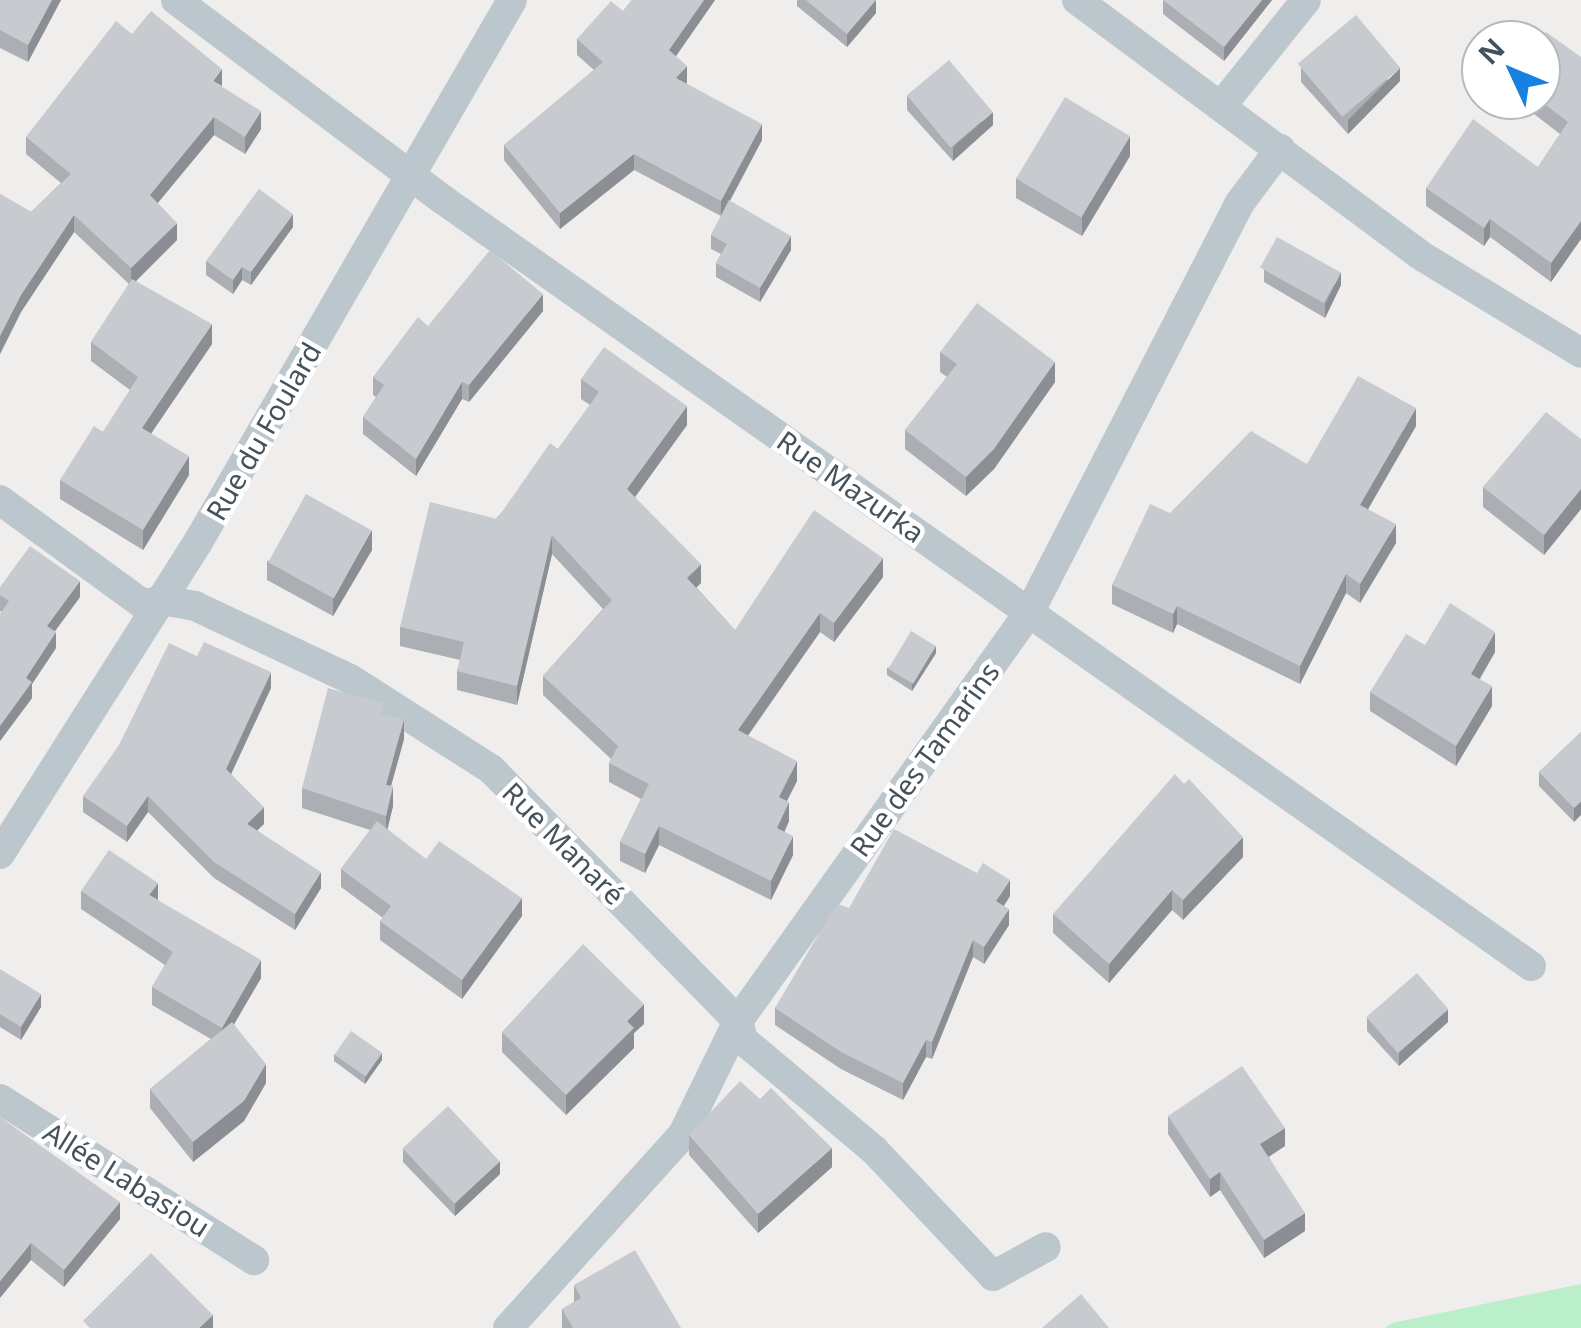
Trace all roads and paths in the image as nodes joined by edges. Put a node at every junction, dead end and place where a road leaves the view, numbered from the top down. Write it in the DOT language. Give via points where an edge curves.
graph roads {
  1 [pos="176,0"];
  2 [pos="512,0"];
  3 [pos="1077,0"];
  4 [pos="1306,0"];
  5 [pos="1222,105"];
  6 [pos="1280,149"];
  7 [pos="412,176"];
  8 [pos="1581,353"];
  9 [pos="0,500"];
  10 [pos="161,600"];
  11 [pos="1030,611"];
  12 [pos="0,854"];
  13 [pos="1530,966"];
  14 [pos="738,1021"];
  15 [pos="0,1099"];
  16 [pos="1046,1247"];
  17 [pos="254,1260"];
  18 [pos="508,1328"];
  1 -- 7 [label="street, Rue Mazurka"];
  2 -- 7 [label="street, Rue du Foulard"];
  3 -- 5 [label="street"];
  4 -- 5 [label="street"];
  5 -- 6 [label="street"];
  6 -- 8 [label="street" via="1420,255"];
  6 -- 11 [label="street, Rue des Tamarins" via="1239,204"];
  7 -- 10 [label="street, Rue du Foulard"];
  7 -- 11 [label="street, Rue Mazurka"];
  9 -- 10 [label="street, Rue Manaré" via="144,605"];
  10 -- 12 [label="street, Rue du Foulard"];
  10 -- 14 [label="street, Rue Manaré" via="195,606 350,679 491,769"];
  11 -- 13 [label="street, Rue Mazurka"];
  11 -- 14 [label="street, Rue des Tamarins"];
  14 -- 16 [label="street, Rue Manaré" via="743,1040 874,1150 994,1276"];
  14 -- 18 [label="street, Rue des Tamarins" via="683,1134"];
  15 -- 17 [label="street, Allée Labasiou"];
}
